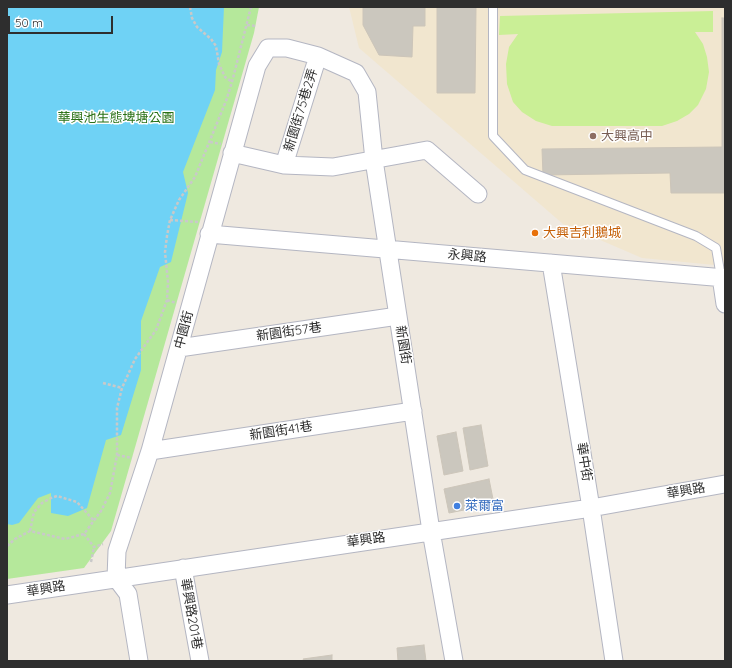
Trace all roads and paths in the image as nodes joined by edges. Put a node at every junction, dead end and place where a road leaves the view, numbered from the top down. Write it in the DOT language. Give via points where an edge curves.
graph roads {
  1 [pos="190,7"];
  2 [pos="251,7"];
  3 [pos="493,7"];
  4 [pos="247,25"];
  5 [pos="256,26"];
  6 [pos="318,56"];
  7 [pos="232,82"];
  8 [pos="210,142"];
  9 [pos="227,149"];
  10 [pos="374,160"];
  11 [pos="284,165"];
  12 [pos="478,194"];
  13 [pos="170,220"];
  14 [pos="205,228"];
  15 [pos="388,248"];
  16 [pos="551,263"];
  17 [pos="723,278"];
  18 [pos="167,300"];
  19 [pos="177,303"];
  20 [pos="725,304"];
  21 [pos="398,316"];
  22 [pos="179,348"];
  23 [pos="103,383"];
  24 [pos="122,388"];
  25 [pos="413,411"];
  26 [pos="150,450"];
  27 [pos="117,455"];
  28 [pos="132,458"];
  29 [pos="725,484"];
  30 [pos="591,508"];
  31 [pos="94,521"];
  32 [pos="30,531"];
  33 [pos="431,531"];
  34 [pos="84,534"];
  35 [pos="103,544"];
  36 [pos="7,546"];
  37 [pos="94,547"];
  38 [pos="91,562"];
  39 [pos="183,568"];
  40 [pos="116,578"];
  41 [pos="7,595"];
  42 [pos="140,661"];
  43 [pos="200,661"];
  44 [pos="454,661"];
  45 [pos="614,661"];
  1 -- 7 [label="path" via="197,27 216,46 219,64 225,77"];
  2 -- 4 [label="path"];
  3 -- 17 [label="lane" via="493,136 525,170 696,236 716,248"];
  4 -- 5 [label="path"];
  4 -- 7 [label="path"];
  6 -- 9 [label="street, 中園街" via="287,48 268,48 257,66"];
  6 -- 10 [label="street, 新園街" via="356,73 367,92"];
  6 -- 11 [label="street, 新園街75巷2弄"];
  7 -- 8 [label="path"];
  8 -- 9 [label="path"];
  8 -- 13 [label="path" via="195,177 179,200"];
  9 -- 11 [label="street"];
  9 -- 14 [label="street, 中園街"];
  10 -- 11 [label="street" via="334,167"];
  10 -- 12 [label="street" via="427,150"];
  10 -- 15 [label="street, 新園街"];
  13 -- 14 [label="path"];
  13 -- 18 [label="path" via="165,252"];
  14 -- 15 [label="street, 永興路"];
  14 -- 22 [label="street, 中園街"];
  15 -- 16 [label="street, 永興路"];
  15 -- 21 [label="street, 新園街"];
  16 -- 17 [label="street, 永興路"];
  16 -- 30 [label="street, 華中街"];
  17 -- 20 [label="street"];
  18 -- 19 [label="path"];
  18 -- 24 [label="path" via="156,330 128,371"];
  21 -- 22 [label="street, 新園街57巷"];
  21 -- 25 [label="street, 新園街"];
  22 -- 26 [label="street, 中園街"];
  23 -- 24 [label="path"];
  24 -- 27 [label="path" via="117,408"];
  25 -- 26 [label="street, 新園街41巷"];
  25 -- 33 [label="street, 新園街"];
  26 -- 40 [label="street, 中園街" via="117,551"];
  27 -- 28 [label="path"];
  27 -- 31 [label="path" via="110,493"];
  29 -- 30 [label="street, 華興路"];
  30 -- 33 [label="street, 華興路"];
  30 -- 45 [label="street, 華中街"];
  31 -- 32 [label="path" via="77,502 57,496 42,503 34,512"];
  31 -- 34 [label="path"];
  32 -- 34 [label="path" via="65,539"];
  32 -- 36 [label="path"];
  33 -- 39 [label="street, 華興路"];
  33 -- 44 [label="street, 新園街"];
  34 -- 37 [label="path"];
  35 -- 37 [label="path"];
  37 -- 38 [label="path"];
  39 -- 40 [label="street, 華興路"];
  39 -- 43 [label="street, 華興路201巷"];
  40 -- 41 [label="street, 華興路"];
  40 -- 42 [label="street" via="128,594"];
}
